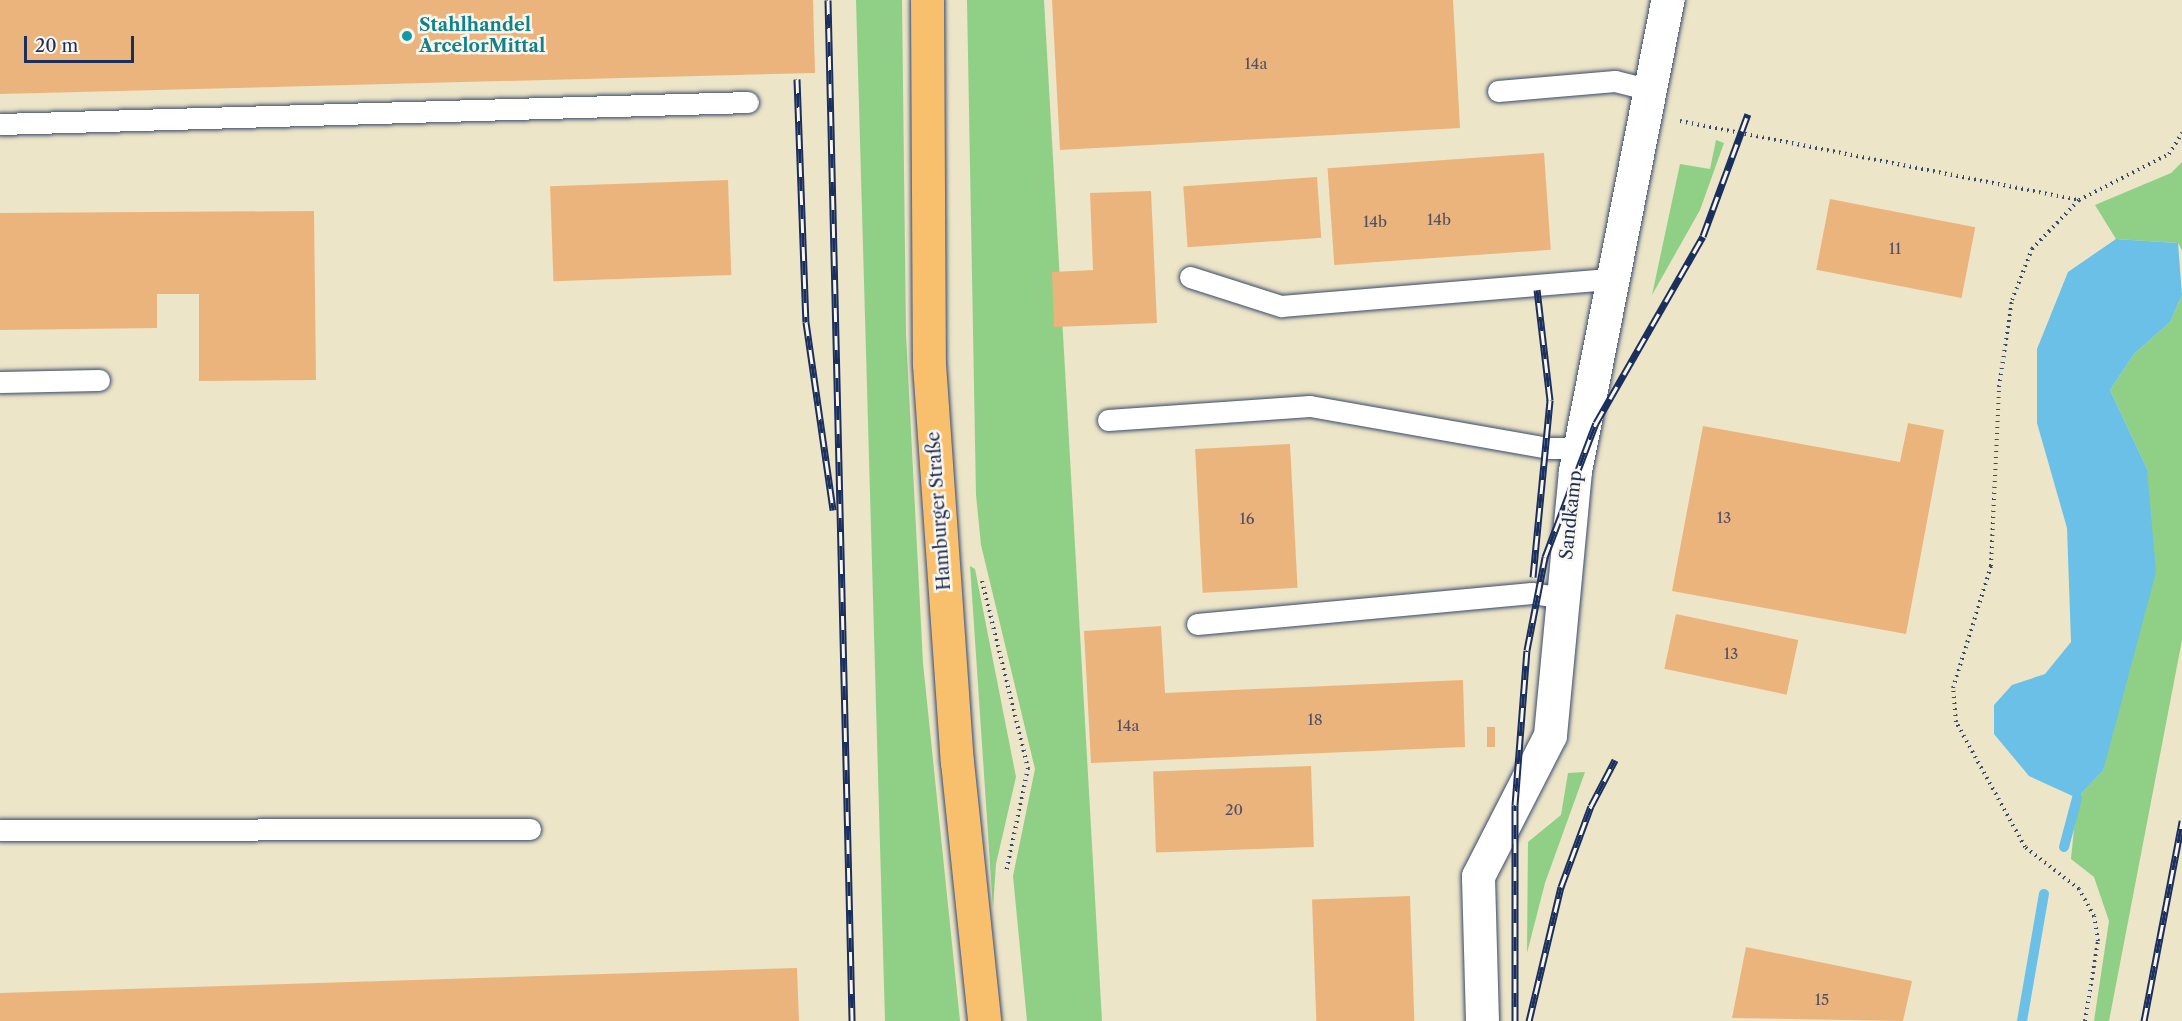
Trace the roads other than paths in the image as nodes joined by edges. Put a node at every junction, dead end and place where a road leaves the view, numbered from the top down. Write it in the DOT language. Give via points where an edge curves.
graph roads {
  1 [pos="927,0"];
  2 [pos="1667,0"];
  3 [pos="1498,91"];
  4 [pos="1646,101"];
  5 [pos="748,102"];
  6 [pos="0,124"];
  7 [pos="1190,277"];
  8 [pos="1612,279"];
  9 [pos="99,380"];
  10 [pos="0,382"];
  11 [pos="1108,420"];
  12 [pos="1579,448"];
  13 [pos="1563,598"];
  14 [pos="1197,624"];
  15 [pos="530,829"];
  16 [pos="0,830"];
  17 [pos="984,1021"];
  18 [pos="1482,1021"];
  1 -- 17 [label="main road, Hamburger Straße" via="929,364 957,762"];
  2 -- 4 [label="street, Sandkamp"];
  3 -- 4 [label="lane" via="1615,81"];
  4 -- 8 [label="street, Sandkamp"];
  5 -- 6 [label="lane"];
  7 -- 8 [label="lane" via="1281,306"];
  8 -- 12 [label="street, Sandkamp"];
  9 -- 10 [label="lane"];
  11 -- 12 [label="lane" via="1310,406 1548,448"];
  12 -- 13 [label="street, Sandkamp"];
  13 -- 14 [label="lane" via="1532,593"];
  13 -- 18 [label="street, Sandkamp" via="1550,735 1478,876"];
  15 -- 16 [label="lane"];
}
